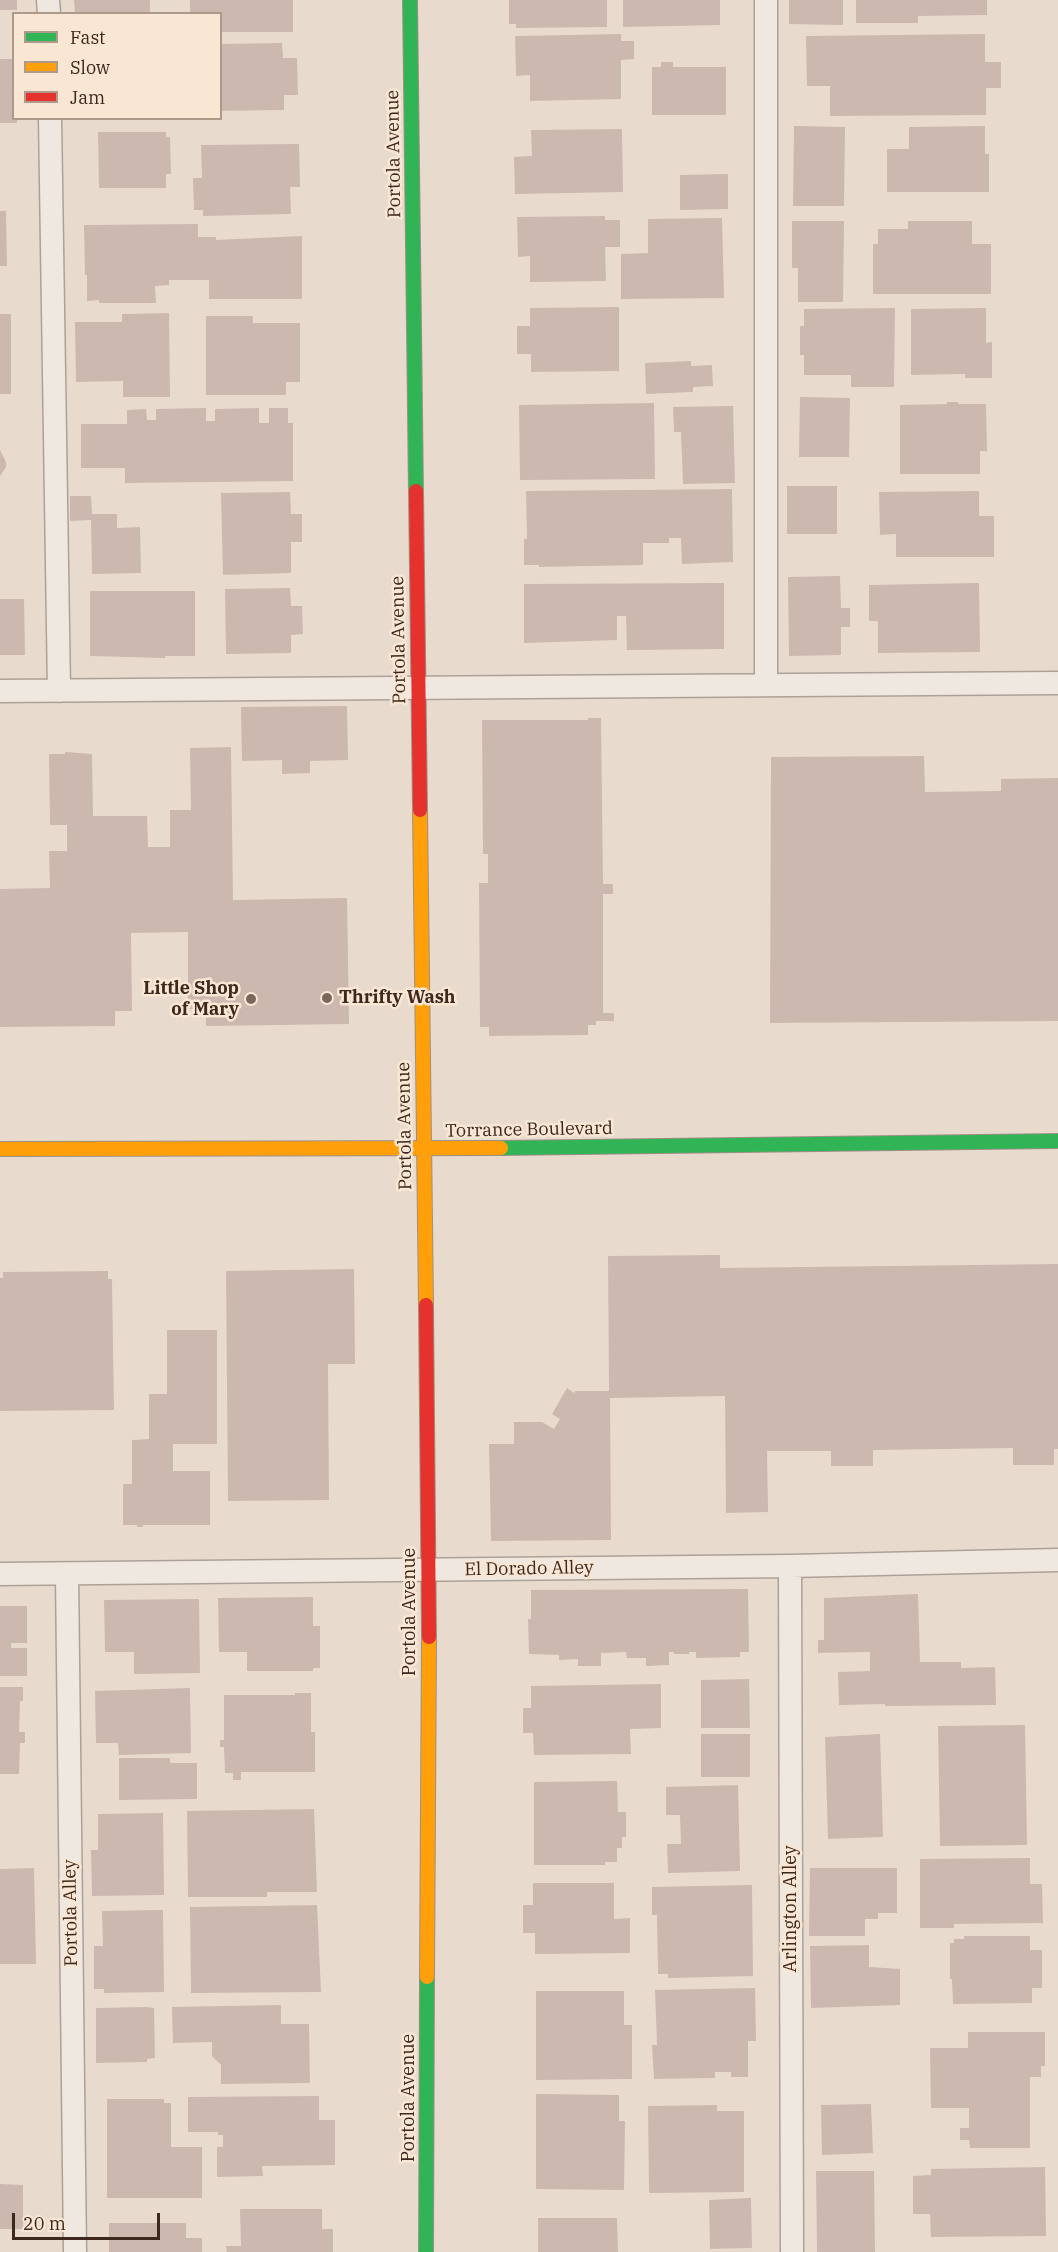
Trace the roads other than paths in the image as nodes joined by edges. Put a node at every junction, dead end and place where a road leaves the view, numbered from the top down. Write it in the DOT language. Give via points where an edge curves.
graph roads {
  1 [pos="410,0"];
  2 [pos="766,0"];
  3 [pos="50,120"];
  4 [pos="1058,683"];
  5 [pos="766,685"];
  6 [pos="418,688"];
  7 [pos="0,691"];
  8 [pos="59,691"];
  9 [pos="1058,1141"];
  10 [pos="0,1149"];
  11 [pos="423,1149"];
  12 [pos="1058,1560"];
  13 [pos="790,1566"];
  14 [pos="429,1570"];
  15 [pos="0,1574"];
  16 [pos="68,1574"];
  17 [pos="75,2252"];
  18 [pos="426,2252"];
  19 [pos="792,2252"];
  1 -- 6 [label="street, Portola Avenue"];
  2 -- 5 [label="lane"];
  3 -- 8 [label="lane"];
  4 -- 5 [label="lane"];
  5 -- 6 [label="lane"];
  6 -- 8 [label="lane"];
  6 -- 11 [label="street, Portola Avenue"];
  7 -- 8 [label="lane"];
  9 -- 11 [label="street, Torrance Boulevard"];
  10 -- 11 [label="street, Torrance Boulevard"];
  11 -- 14 [label="street, Portola Avenue"];
  12 -- 13 [label="lane, El Dorado Alley"];
  13 -- 14 [label="lane, El Dorado Alley"];
  13 -- 19 [label="lane, Arlington Alley"];
  14 -- 16 [label="lane, El Dorado Alley"];
  14 -- 18 [label="street, Portola Avenue"];
  15 -- 16 [label="lane, El Dorado Alley"];
  16 -- 17 [label="lane, Portola Alley"];
}
